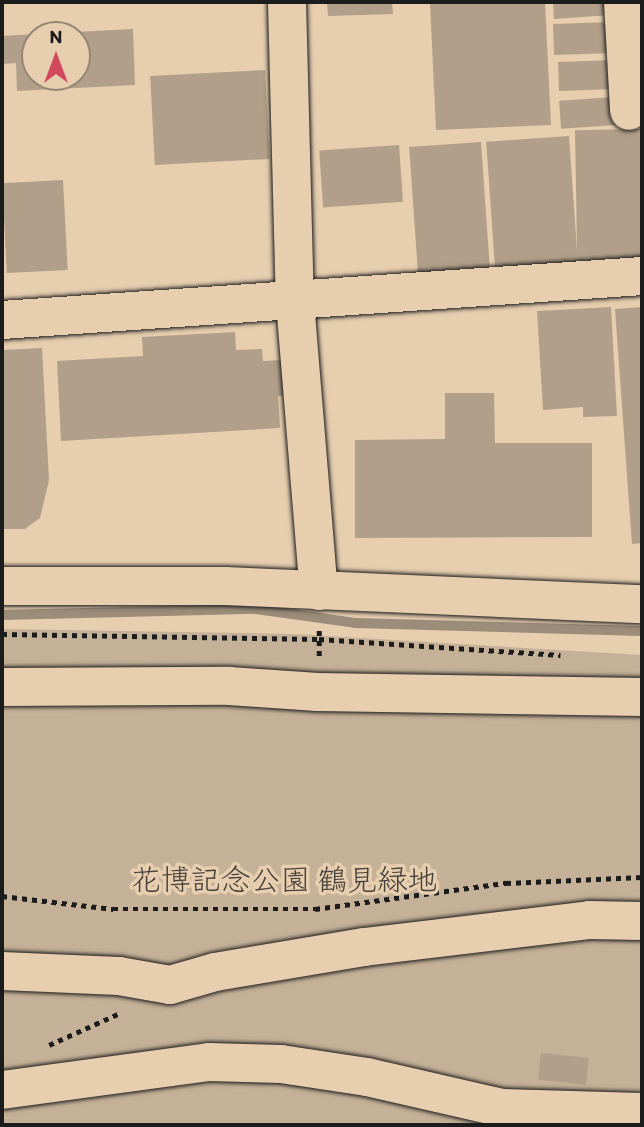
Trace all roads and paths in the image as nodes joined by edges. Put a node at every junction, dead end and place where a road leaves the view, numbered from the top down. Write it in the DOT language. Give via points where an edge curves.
graph roads {
  1 [pos="287,2"];
  2 [pos="623,2"];
  3 [pos="629,110"];
  4 [pos="642,276"];
  5 [pos="295,302"];
  6 [pos="2,320"];
  7 [pos="2,586"];
  8 [pos="319,591"];
  9 [pos="642,604"];
  10 [pos="2,634"];
  11 [pos="319,639"];
  12 [pos="562,656"];
  13 [pos="2,687"];
  14 [pos="318,692"];
  15 [pos="642,697"];
  16 [pos="642,877"];
  17 [pos="2,897"];
  18 [pos="642,921"];
  19 [pos="2,971"];
  20 [pos="170,985"];
  21 [pos="49,1044"];
  22 [pos="2,1090"];
  23 [pos="642,1112"];
  1 -- 5 [label="street"];
  2 -- 3 [label="street"];
  4 -- 5 [label="street"];
  5 -- 6 [label="street"];
  5 -- 8 [label="street"];
  7 -- 8 [label="street"];
  8 -- 9 [label="street"];
  8 -- 11 [label="path"];
  10 -- 11 [label="path"];
  11 -- 12 [label="path"];
  11 -- 14 [label="path"];
  13 -- 14 [label="street" via="229,687"];
  14 -- 15 [label="street"];
  16 -- 17 [label="path" via="506,883 316,909 113,909"];
  18 -- 20 [label="street" via="590,920 363,947 215,972"];
  19 -- 20 [label="street" via="119,976"];
  20 -- 21 [label="path" via="137,1006"];
  22 -- 23 [label="street" via="209,1062 281,1064 367,1077 502,1108"];
}
